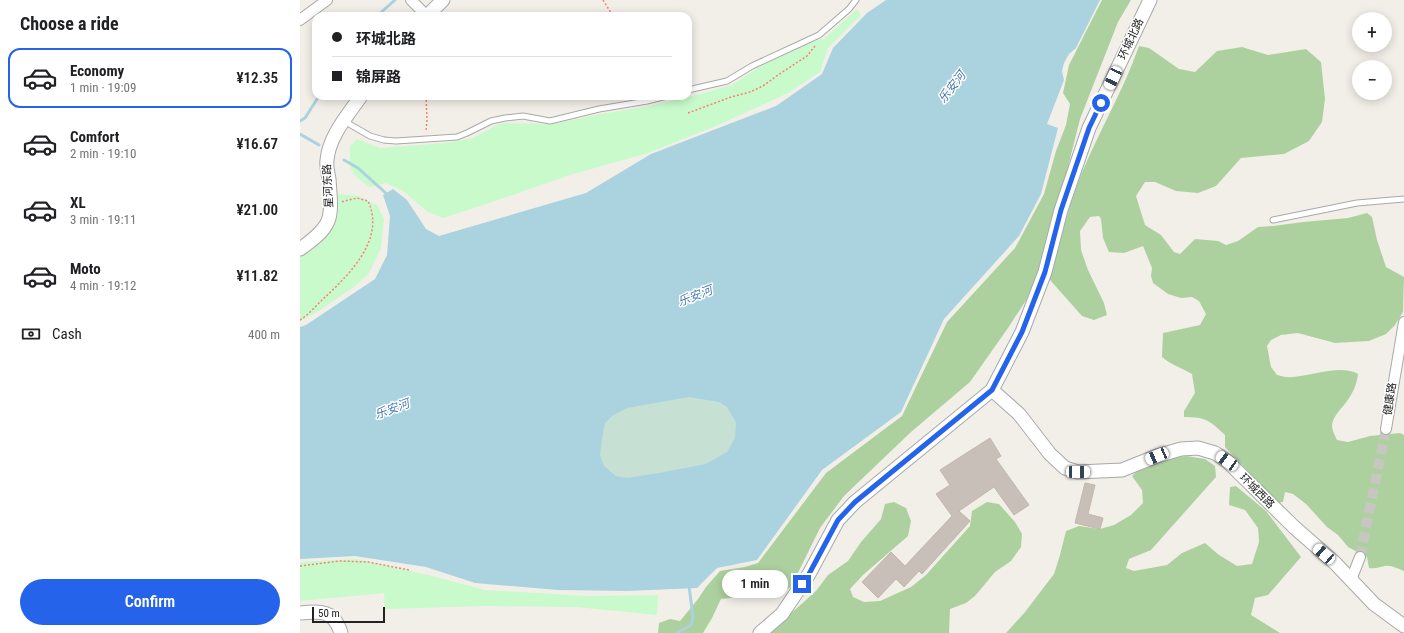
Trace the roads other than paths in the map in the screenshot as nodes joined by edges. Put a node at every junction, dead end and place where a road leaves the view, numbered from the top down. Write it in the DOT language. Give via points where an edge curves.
graph roads {
  1 [pos="327,0"];
  2 [pos="411,0"];
  3 [pos="443,0"];
  4 [pos="856,0"];
  5 [pos="1150,0"];
  6 [pos="423,12"];
  7 [pos="431,12"];
  8 [pos="300,20"];
  9 [pos="692,89"];
  10 [pos="358,100"];
  11 [pos="651,100"];
  12 [pos="344,121"];
  13 [pos="1404,199"];
  14 [pos="1273,220"];
  15 [pos="300,249"];
  16 [pos="1404,322"];
  17 [pos="992,390"];
  18 [pos="1386,429"];
  19 [pos="1360,558"];
  20 [pos="1351,580"];
  21 [pos="300,613"];
  22 [pos="1404,626"];
  23 [pos="341,633"];
  24 [pos="760,633"];
  1 -- 8 [label="street"];
  2 -- 6 [label="street"];
  3 -- 7 [label="street"];
  4 -- 9 [label="lane" via="819,35 752,66 727,81"];
  5 -- 17 [label="street, 环城北路" via="1089,128 1061,210 1045,272 1022,332"];
  10 -- 12 [label="street, 星河东路"];
  11 -- 12 [label="lane" via="599,108 550,121 523,116 505,118 491,121 457,137 384,140 370,136"];
  12 -- 15 [label="street, 星河东路" via="331,145 327,161 329,219 325,229"];
  13 -- 14 [label="lane" via="1357,203"];
  16 -- 18 [label="street, 健康路"];
  17 -- 20 [label="street, 环城西路" via="1019,414 1050,454 1065,468 1078,472 1122,470 1181,449 1198,448 1216,453"];
  17 -- 24 [label="street" via="855,502 838,520 809,574 782,614"];
  19 -- 20 [label="street"];
  20 -- 22 [label="street, 环城西路" via="1374,604"];
  21 -- 23 [label="street" via="322,612 332,616"];
}
